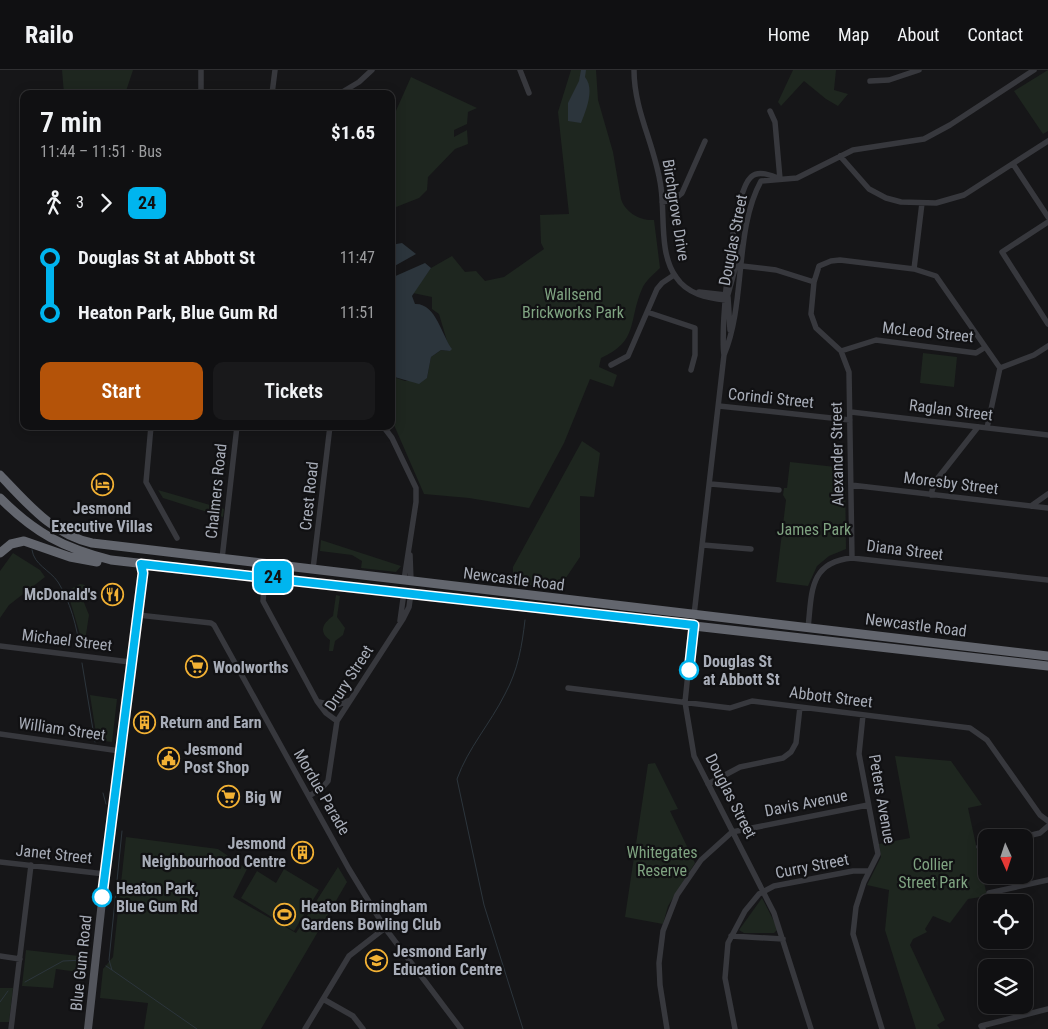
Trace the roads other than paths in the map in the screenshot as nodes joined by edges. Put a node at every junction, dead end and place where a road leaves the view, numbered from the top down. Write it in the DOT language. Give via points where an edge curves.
graph roads {
  1 [pos="202,70"];
  2 [pos="275,70"];
  3 [pos="372,70"];
  4 [pos="520,70"];
  5 [pos="634,70"];
  6 [pos="919,70"];
  7 [pos="1029,71"];
  8 [pos="870,81"];
  9 [pos="201,90"];
  10 [pos="272,90"];
  11 [pos="346,90"];
  12 [pos="529,93"];
  13 [pos="770,111"];
  14 [pos="705,141"];
  15 [pos="1048,141"];
  16 [pos="840,156"];
  17 [pos="1013,164"];
  18 [pos="780,178"];
  19 [pos="662,202"];
  20 [pos="922,203"];
  21 [pos="1048,217"];
  22 [pos="1048,222"];
  23 [pos="747,228"];
  24 [pos="742,266"];
  25 [pos="914,269"];
  26 [pos="674,275"];
  27 [pos="814,282"];
  28 [pos="727,298"];
  29 [pos="647,312"];
  30 [pos="1048,324"];
  31 [pos="731,334"];
  32 [pos="1048,346"];
  33 [pos="984,348"];
  34 [pos="841,351"];
  35 [pos="724,355"];
  36 [pos="611,365"];
  37 [pos="1000,368"];
  38 [pos="691,370"];
  39 [pos="719,406"];
  40 [pos="851,412"];
  41 [pos="850,420"];
  42 [pos="978,427"];
  43 [pos="987,428"];
  44 [pos="151,430"];
  45 [pos="237,430"];
  46 [pos="330,430"];
  47 [pos="386,430"];
  48 [pos="1048,435"];
  49 [pos="0,475"];
  50 [pos="711,484"];
  51 [pos="851,485"];
  52 [pos="779,490"];
  53 [pos="931,494"];
  54 [pos="1048,494"];
  55 [pos="0,498"];
  56 [pos="1031,506"];
  57 [pos="1048,508"];
  58 [pos="178,538"];
  59 [pos="703,545"];
  60 [pos="751,549"];
  61 [pos="143,550"];
  62 [pos="0,553"];
  63 [pos="852,558"];
  64 [pos="222,559"];
  65 [pos="111,560"];
  66 [pos="141,564"];
  67 [pos="313,569"];
  68 [pos="265,576"];
  69 [pos="1048,580"];
  70 [pos="407,581"];
  71 [pos="408,593"];
  72 [pos="138,615"];
  73 [pos="694,615"];
  74 [pos="694,625"];
  75 [pos="808,628"];
  76 [pos="0,646"];
  77 [pos="1048,658"];
  78 [pos="130,662"];
  79 [pos="1048,666"];
  80 [pos="568,688"];
  81 [pos="350,700"];
  82 [pos="317,701"];
  83 [pos="685,702"];
  84 [pos="800,707"];
  85 [pos="864,715"];
  86 [pos="336,721"];
  87 [pos="0,734"];
  88 [pos="120,751"];
  89 [pos="708,784"];
  90 [pos="309,796"];
  91 [pos="868,805"];
  92 [pos="1048,821"];
  93 [pos="1048,826"];
  94 [pos="732,832"];
  95 [pos="1033,835"];
  96 [pos="0,862"];
  97 [pos="31,865"];
  98 [pos="868,871"];
  99 [pos="105,874"];
  100 [pos="1048,880"];
  101 [pos="762,891"];
  102 [pos="990,893"];
  103 [pos="385,928"];
  104 [pos="731,936"];
  105 [pos="784,939"];
  106 [pos="0,956"];
  107 [pos="20,958"];
  108 [pos="323,998"];
  109 [pos="1048,1009"];
  110 [pos="982,1028"];
  111 [pos="12,1029"];
  112 [pos="88,1029"];
  113 [pos="305,1029"];
  114 [pos="363,1029"];
  115 [pos="461,1029"];
  116 [pos="667,1029"];
  117 [pos="735,1029"];
  118 [pos="811,1029"];
  119 [pos="882,1029"];
  1 -- 9 [label="street"];
  2 -- 10 [label="street"];
  3 -- 11 [label="street"];
  4 -- 12 [label="street"];
  5 -- 19 [label="street, Birchgrove Drive" via="637,104 657,165"];
  6 -- 8 [label="street" via="889,80"];
  7 -- 16 [label="street" via="931,136"];
  13 -- 18 [label="street" via="775,122"];
  14 -- 19 [label="street" via="682,193 673,200"];
  15 -- 17 [label="street"];
  16 -- 18 [label="street" via="800,176"];
  16 -- 20 [label="street" via="869,189 886,198"];
  17 -- 20 [label="street" via="964,195 948,201"];
  17 -- 21 [label="street"];
  18 -- 23 [label="street, Douglas Street" via="760,182"];
  18 -- 28 [label="street, Douglas Street" via="757,174 745,186 734,226"];
  19 -- 26 [label="street, Birchgrove Drive" via="667,254"];
  20 -- 25 [label="street"];
  22 -- 30 [label="street" via="1002,252"];
  23 -- 24 [label="street, Douglas Street"];
  23 -- 28 [label="street"];
  24 -- 27 [label="street" via="776,270"];
  24 -- 31 [label="street, Douglas Street"];
  25 -- 27 [label="street" via="831,260 819,266"];
  25 -- 33 [label="street" via="927,271 941,281"];
  26 -- 28 [label="street, Birchgrove Drive" via="690,290 706,297"];
  26 -- 29 [label="street" via="657,289"];
  27 -- 34 [label="street" via="811,314 816,328"];
  28 -- 31 [label="street"];
  28 -- 35 [label="street, Douglas Street"];
  29 -- 36 [label="street" via="628,356"];
  29 -- 38 [label="street" via="695,328 695,355"];
  31 -- 35 [label="street, Douglas Street"];
  32 -- 37 [label="street"];
  33 -- 34 [label="street, McLeod Street" via="976,353 876,340"];
  33 -- 37 [label="street"];
  34 -- 40 [label="street, Alexander Street" via="850,372"];
  35 -- 39 [label="street, Douglas Street"];
  37 -- 43 [label="street"];
  39 -- 41 [label="street, Corindi Street"];
  39 -- 50 [label="street, Douglas Street"];
  40 -- 41 [label="street, Alexander Street"];
  40 -- 42 [label="street, Raglan Street"];
  41 -- 51 [label="street, Alexander Street"];
  42 -- 43 [label="street, Raglan Street"];
  42 -- 53 [label="street" via="934,483"];
  43 -- 48 [label="street, Raglan Street"];
  44 -- 58 [label="street" via="146,482"];
  45 -- 64 [label="street, Chalmers Road"];
  46 -- 67 [label="street, Crest Road"];
  47 -- 70 [label="street" via="416,488"];
  49 -- 61 [label="highway, Newcastle Road" via="38,513 64,533 92,543"];
  50 -- 52 [label="street"];
  50 -- 59 [label="street, Douglas Street"];
  51 -- 53 [label="street, Moresby Street"];
  51 -- 63 [label="street, Alexander Street"];
  53 -- 56 [label="street, Moresby Street"];
  54 -- 56 [label="street"];
  55 -- 65 [label="highway, Newcastle Road" via="21,519 48,538 74,550"];
  56 -- 57 [label="street, Moresby Street"];
  59 -- 60 [label="street"];
  59 -- 73 [label="street, Douglas Street"];
  61 -- 64 [label="highway, Newcastle Road"];
  61 -- 66 [label="highway"];
  62 -- 65 [label="highway" via="11,544 24,542 83,560 106,563"];
  63 -- 69 [label="street, Diana Street"];
  63 -- 75 [label="street, Diana Street" via="837,559 824,565 817,576"];
  64 -- 67 [label="highway, Newcastle Road"];
  65 -- 66 [label="highway, Newcastle Road"];
  66 -- 68 [label="highway, Newcastle Road"];
  66 -- 72 [label="main road, Blue Gum Road" via="143,573"];
  66 -- 78 [label="main road, Blue Gum Road"];
  67 -- 70 [label="highway, Newcastle Road"];
  68 -- 71 [label="highway, Newcastle Road"];
  68 -- 82 [label="street" via="263,601"];
  70 -- 71 [label="highway"];
  70 -- 73 [label="highway, Newcastle Road"];
  71 -- 74 [label="highway, Newcastle Road"];
  71 -- 81 [label="street, Drury Street" via="398,628"];
  72 -- 78 [label="main road, Blue Gum Road"];
  72 -- 90 [label="street, Mordue Parade" via="211,623 214,626"];
  73 -- 74 [label="highway, Douglas Street"];
  73 -- 75 [label="highway, Newcastle Road"];
  74 -- 79 [label="highway, Newcastle Road"];
  74 -- 83 [label="street, Douglas Street"];
  75 -- 77 [label="highway, Newcastle Road"];
  76 -- 78 [label="street, Michael Street"];
  78 -- 88 [label="main road, Blue Gum Road"];
  80 -- 83 [label="street, Abbott Street"];
  81 -- 82 [label="street" via="335,706"];
  81 -- 86 [label="street, Drury Street"];
  82 -- 86 [label="street"];
  83 -- 84 [label="street, Abbott Street" via="730,708 752,701"];
  83 -- 89 [label="street, Douglas Street" via="694,756"];
  84 -- 85 [label="street, Abbott Street"];
  84 -- 89 [label="street" via="796,743 791,752 783,758 740,767"];
  85 -- 91 [label="street, Peters Avenue" via="859,754"];
  85 -- 92 [label="street, Abbott Street" via="962,726 978,732"];
  86 -- 90 [label="street, Drury Street" via="328,781"];
  87 -- 88 [label="street, William Street"];
  88 -- 99 [label="main road, Blue Gum Road"];
  89 -- 94 [label="street, Douglas Street"];
  90 -- 103 [label="street, Mordue Parade"];
  91 -- 94 [label="street, Davis Avenue"];
  91 -- 98 [label="street, Peters Avenue" via="878,854"];
  93 -- 95 [label="street"];
  94 -- 101 [label="street, Douglas Street"];
  94 -- 116 [label="street" via="687,878 669,911 659,963"];
  96 -- 97 [label="street, Janet Street"];
  97 -- 99 [label="street, Janet Street"];
  97 -- 107 [label="street"];
  98 -- 101 [label="street, Curry Street" via="853,871"];
  98 -- 119 [label="street, Peters Avenue" via="856,907 853,934"];
  99 -- 112 [label="main road, Blue Gum Road"];
  100 -- 102 [label="street"];
  101 -- 104 [label="street, Curry Street" via="745,911"];
  101 -- 105 [label="street, Douglas Street"];
  103 -- 108 [label="street" via="349,956"];
  103 -- 115 [label="street, Mordue Parade"];
  104 -- 105 [label="street"];
  104 -- 117 [label="street, Curry Street" via="725,978"];
  105 -- 118 [label="street, Douglas Street"];
  106 -- 107 [label="street"];
  107 -- 111 [label="street"];
  108 -- 113 [label="street"];
  108 -- 114 [label="street" via="353,1016"];
  109 -- 110 [label="street"];
}
